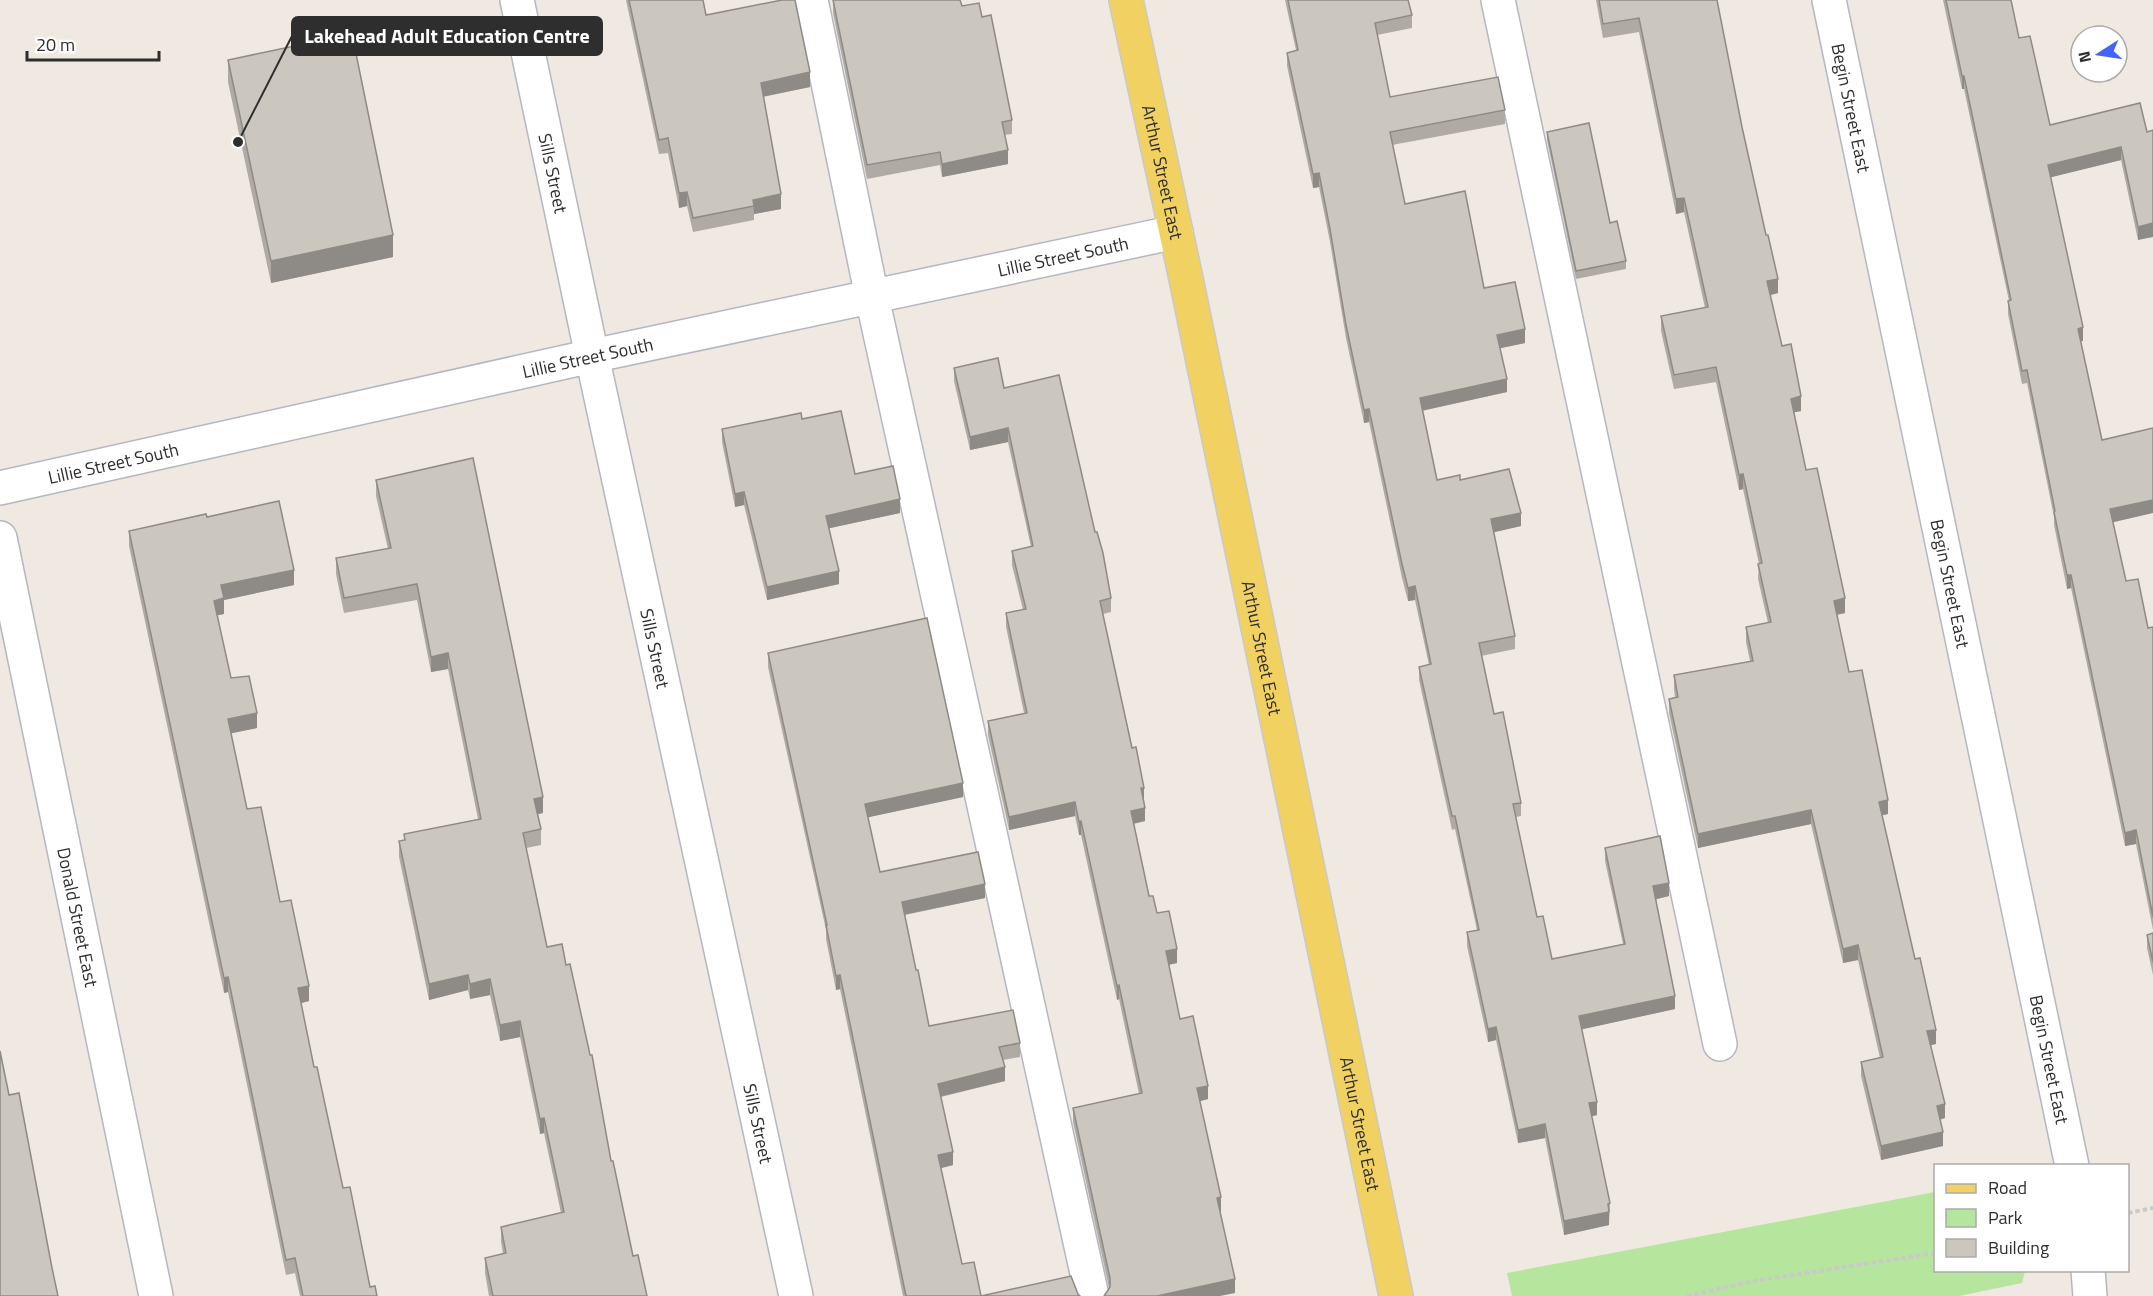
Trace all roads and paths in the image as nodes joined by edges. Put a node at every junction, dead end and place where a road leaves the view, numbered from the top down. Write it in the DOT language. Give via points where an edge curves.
graph roads {
  1 [pos="517,0"];
  2 [pos="811,0"];
  3 [pos="1126,0"];
  4 [pos="1498,0"];
  5 [pos="1829,0"];
  6 [pos="1176,232"];
  7 [pos="872,297"];
  8 [pos="592,356"];
  9 [pos="0,488"];
  10 [pos="0,538"];
  11 [pos="1720,1044"];
  12 [pos="2072,1164"];
  13 [pos="2153,1208"];
  14 [pos="2129,1213"];
  15 [pos="1934,1253"];
  16 [pos="2088,1272"];
  17 [pos="156,1296"];
  18 [pos="796,1296"];
  19 [pos="1092,1296"];
  20 [pos="1396,1296"];
  21 [pos="1687,1296"];
  22 [pos="2090,1296"];
  1 -- 8 [label="street, Sills Street"];
  2 -- 7 [label="street"];
  3 -- 6 [label="main road, Arthur Street East"];
  4 -- 11 [label="street"];
  5 -- 12 [label="street, Begin Street East"];
  6 -- 7 [label="street, Lillie Street South"];
  6 -- 20 [label="main road, Arthur Street East"];
  7 -- 8 [label="street, Lillie Street South"];
  7 -- 19 [label="street"];
  8 -- 9 [label="street, Lillie Street South"];
  8 -- 18 [label="street, Sills Street"];
  10 -- 17 [label="street, Donald Street East"];
  13 -- 14 [label="path"];
  15 -- 21 [label="path" via="1754,1281"];
  16 -- 22 [label="street"];
}
